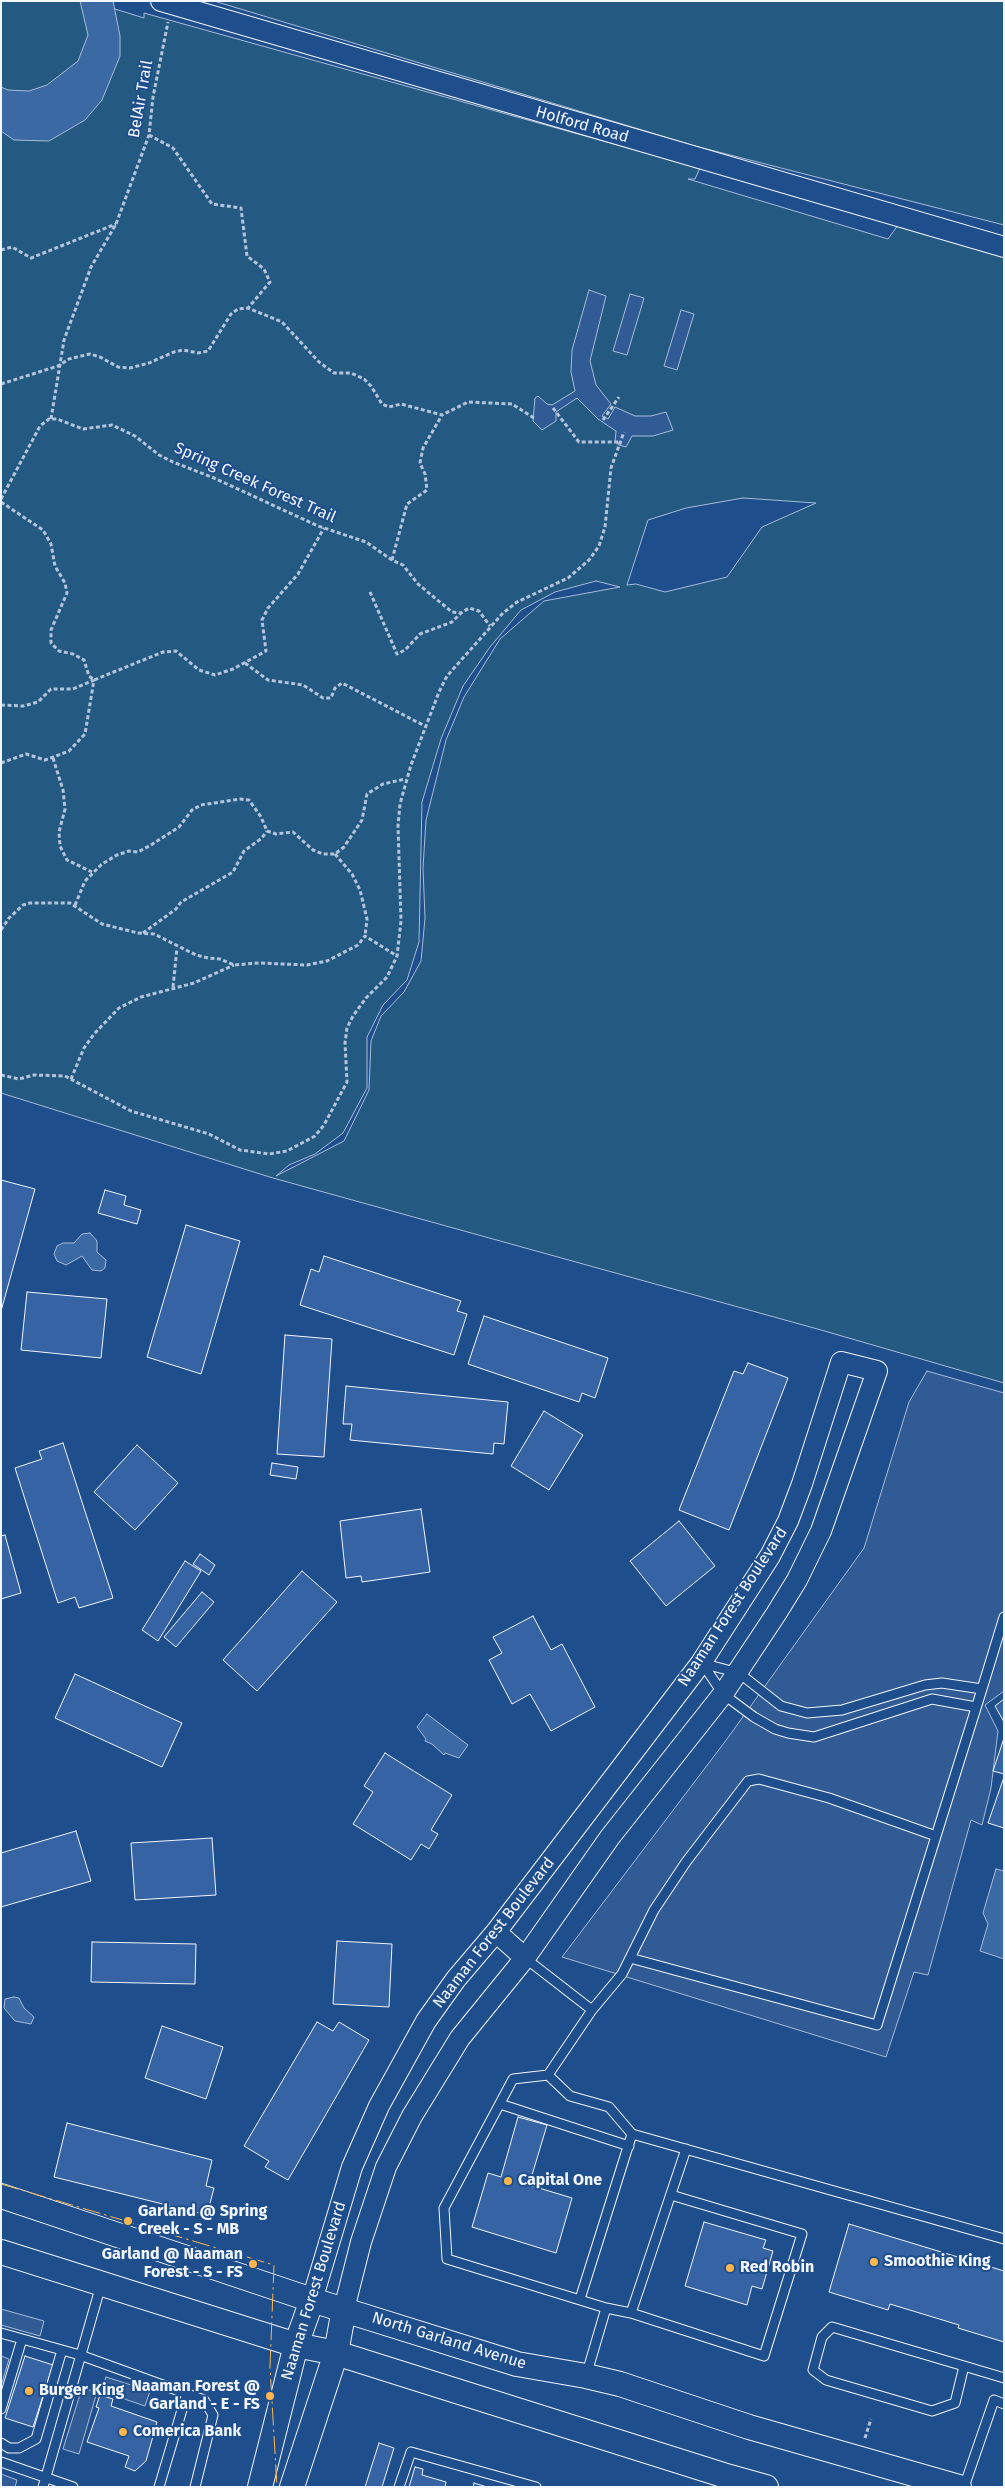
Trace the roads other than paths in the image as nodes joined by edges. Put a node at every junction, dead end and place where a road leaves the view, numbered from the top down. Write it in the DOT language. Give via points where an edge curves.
graph roads {
  1 [pos="165,2"];
  2 [pos="1004,247"];
  3 [pos="1004,1616"];
  4 [pos="701,1663"];
  5 [pos="739,1673"];
  6 [pos="982,1689"];
  7 [pos="723,1694"];
  8 [pos="976,1707"];
  9 [pos="936,1836"];
  10 [pos="496,1932"];
  11 [pos="525,1958"];
  12 [pos="630,1958"];
  13 [pos="592,2010"];
  14 [pos="548,2075"];
  15 [pos="500,2104"];
  16 [pos="632,2134"];
  17 [pos="629,2146"];
  18 [pos="686,2148"];
  19 [pos="670,2195"];
  20 [pos="1,2196"];
  21 [pos="1004,2240"];
  22 [pos="1,2252"];
  23 [pos="101,2284"];
  24 [pos="580,2299"];
  25 [pos="312,2300"];
  26 [pos="606,2308"];
  27 [pos="344,2309"];
  28 [pos="631,2313"];
  29 [pos="1,2333"];
  30 [pos="22,2339"];
  31 [pos="296,2345"];
  32 [pos="62,2350"];
  33 [pos="336,2353"];
  34 [pos="80,2355"];
  35 [pos="964,2366"];
  36 [pos="586,2376"];
  37 [pos="1004,2378"];
  38 [pos="187,2394"];
  39 [pos="1004,2404"];
  40 [pos="1,2409"];
  41 [pos="1,2442"];
  42 [pos="1,2462"];
  43 [pos="46,2476"];
  44 [pos="721,2481"];
  45 [pos="43,2487"];
  46 [pos="73,2487"];
  47 [pos="159,2487"];
  48 [pos="194,2487"];
  49 [pos="260,2487"];
  50 [pos="292,2487"];
  51 [pos="400,2487"];
  52 [pos="536,2487"];
  53 [pos="766,2487"];
  54 [pos="959,2487"];
  55 [pos="964,2487"];
  1 -- 2 [label="street, Holford Road"];
  3 -- 6 [label="lane"];
  4 -- 5 [label="lane"];
  4 -- 5 [label="street, Naaman Forest Boulevard" via="770,1556 788,1521 841,1362 877,1371 821,1532 797,1580"];
  4 -- 7 [label="lane"];
  4 -- 10 [label="street, Naaman Forest Boulevard"];
  5 -- 6 [label="lane" via="781,1706 807,1713 842,1710 925,1685"];
  5 -- 7 [label="street, Naaman Forest Boulevard"];
  6 -- 8 [label="lane"];
  7 -- 8 [label="lane" via="775,1729 814,1737 932,1699"];
  7 -- 11 [label="street, Naaman Forest Boulevard" via="610,1837"];
  8 -- 9 [label="lane"];
  9 -- 12 [label="lane" via="829,1798 759,1779 748,1781 659,1902"];
  9 -- 12 [label="lane" via="877,2025"];
  10 -- 11 [label="street"];
  10 -- 25 [label="street, Naaman Forest Boulevard" via="426,2021 379,2106 352,2167"];
  11 -- 13 [label="lane"];
  11 -- 27 [label="street, Naaman Forest Boulevard" via="460,2038 412,2116 386,2167 361,2242"];
  12 -- 13 [label="lane" via="622,1974"];
  13 -- 14 [label="lane"];
  14 -- 15 [label="lane" via="514,2079"];
  14 -- 16 [label="lane" via="570,2096 609,2107"];
  15 -- 17 [label="lane"];
  15 -- 24 [label="lane" via="444,2208 447,2258"];
  16 -- 17 [label="lane"];
  16 -- 18 [label="lane"];
  17 -- 24 [label="lane"];
  18 -- 19 [label="lane"];
  18 -- 21 [label="lane"];
  19 -- 28 [label="lane"];
  19 -- 28 [label="lane" via="802,2234 764,2356"];
  20 -- 25 [label="main road, North Garland Avenue"];
  22 -- 23 [label="main road"];
  23 -- 31 [label="main road"];
  23 -- 34 [label="lane"];
  24 -- 26 [label="lane"];
  25 -- 27 [label="main road, North Garland Avenue"];
  25 -- 31 [label="main road, Naaman Forest Boulevard"];
  26 -- 28 [label="lane"];
  26 -- 36 [label="lane"];
  27 -- 33 [label="main road, Naaman Forest Boulevard"];
  27 -- 36 [label="main road, North Garland Avenue" via="517,2364"];
  29 -- 30 [label="lane"];
  30 -- 32 [label="lane"];
  30 -- 40 [label="lane"];
  31 -- 33 [label="main road"];
  31 -- 49 [label="main road, Naaman Forest Boulevard"];
  32 -- 34 [label="lane"];
  32 -- 41 [label="lane" via="36,2439 19,2448 9,2448"];
  33 -- 44 [label="main road"];
  33 -- 50 [label="main road, Naaman Forest Boulevard"];
  34 -- 38 [label="lane"];
  34 -- 43 [label="lane"];
  35 -- 35 [label="lane" via="832,2327 822,2337 813,2370 826,2380 932,2411 955,2404"];
  35 -- 37 [label="lane"];
  36 -- 54 [label="main road, North Garland Avenue"];
  38 -- 47 [label="lane"];
  38 -- 48 [label="lane" via="204,2400 213,2415"];
  39 -- 55 [label="lane" via="994,2400"];
  42 -- 43 [label="lane"];
  43 -- 45 [label="lane"];
  43 -- 46 [label="lane"];
  44 -- 53 [label="main road"];
  51 -- 52 [label="lane" via="411,2452"];
}
